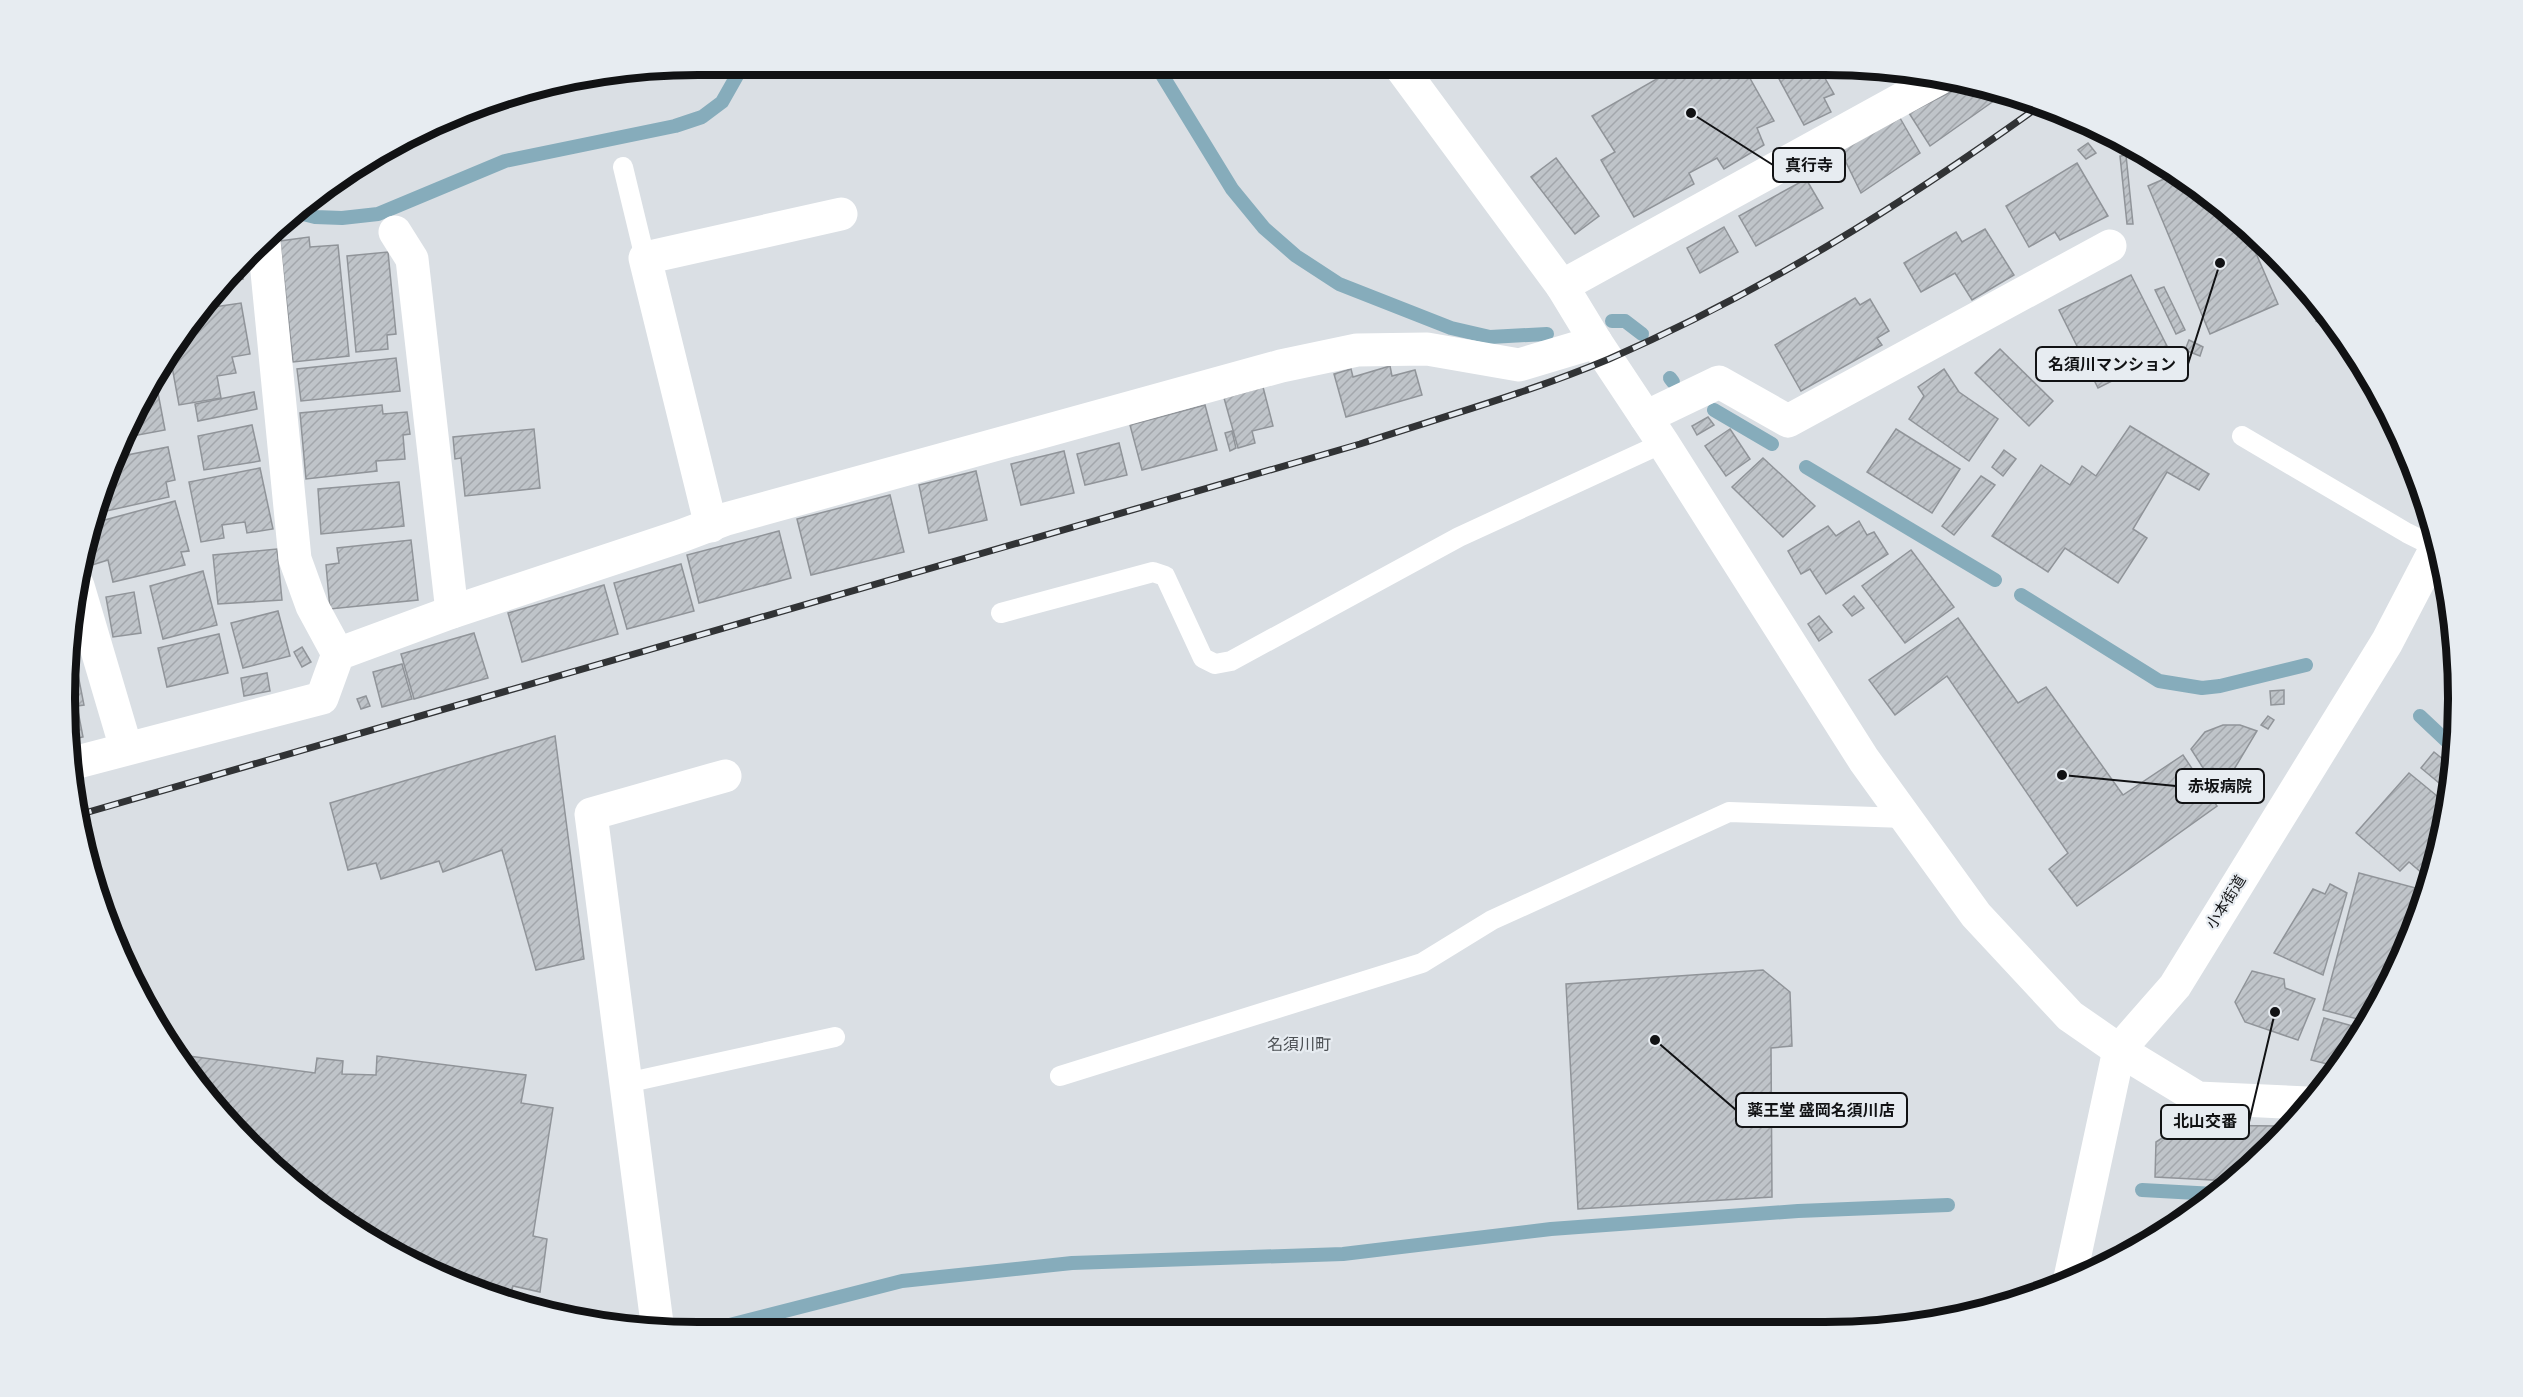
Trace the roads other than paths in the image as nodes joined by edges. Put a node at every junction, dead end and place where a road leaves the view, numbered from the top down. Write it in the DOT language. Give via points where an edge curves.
graph roads {
  1 [pos="1406,75"];
  2 [pos="1929,84"];
  3 [pos="623,167"];
  4 [pos="841,214"];
  5 [pos="395,232"];
  6 [pos="2110,246"];
  7 [pos="265,251"];
  8 [pos="645,258"];
  9 [pos="1562,286"];
  10 [pos="1596,342"];
  11 [pos="1654,430"];
  12 [pos="2242,436"];
  13 [pos="711,526"];
  14 [pos="2428,542"];
  15 [pos="2432,558"];
  16 [pos="83,602"];
  17 [pos="452,612"];
  18 [pos="1001,614"];
  19 [pos="339,654"];
  20 [pos="126,748"];
  21 [pos="78,762"];
  22 [pos="725,776"];
  23 [pos="1905,818"];
  24 [pos="835,1037"];
  25 [pos="2118,1050"];
  26 [pos="1060,1076"];
  27 [pos="626,1083"];
  28 [pos="2300,1102"];
  29 [pos="2071,1271"];
  30 [pos="657,1321"];
  1 -- 9 [label="street"];
  2 -- 9 [label="street"];
  3 -- 8 [label="lane"];
  4 -- 8 [label="street"];
  5 -- 17 [label="street" via="412,260"];
  6 -- 11 [label="street" via="1788,421 1719,382"];
  7 -- 19 [label="street" via="295,559 312,606"];
  8 -- 13 [label="street"];
  9 -- 10 [label="street"];
  10 -- 11 [label="street"];
  10 -- 13 [label="street" via="1519,366 1427,349 1357,350 1281,366"];
  11 -- 18 [label="lane" via="1231,661 1215,664 1203,657 1166,576 1153,572"];
  11 -- 23 [label="street"];
  12 -- 14 [label="lane"];
  13 -- 17 [label="street"];
  15 -- 25 [label="street, 小本街道" via="2387,642 2175,986"];
  16 -- 20 [label="street"];
  17 -- 19 [label="street"];
  19 -- 20 [label="street" via="322,698"];
  20 -- 21 [label="street"];
  22 -- 27 [label="street" via="591,814"];
  23 -- 25 [label="street" via="1976,915 2070,1016"];
  23 -- 26 [label="lane" via="1729,812 1492,920 1422,963"];
  24 -- 27 [label="lane"];
  25 -- 28 [label="street" via="2198,1098"];
  25 -- 29 [label="street, 小本街道"];
  27 -- 30 [label="street"];
}
